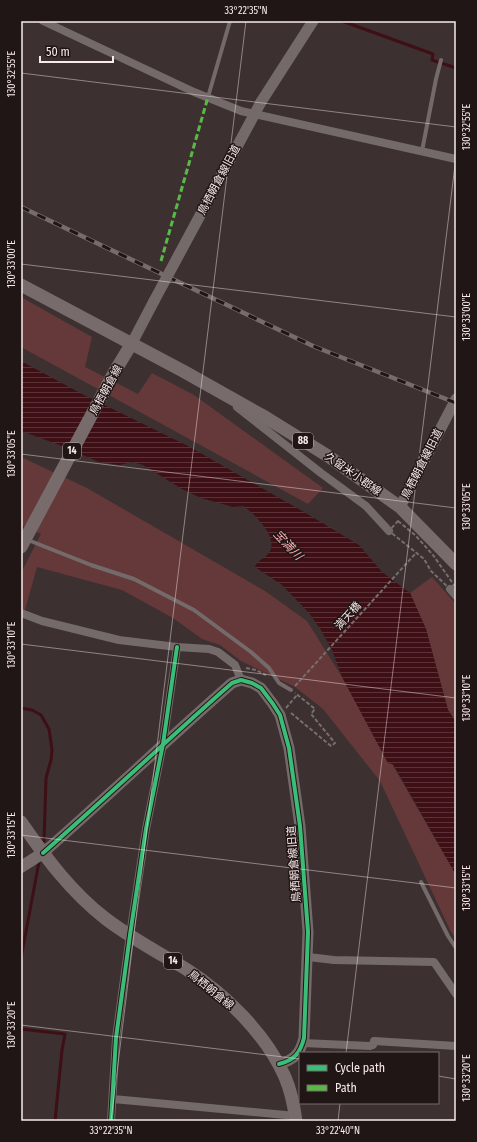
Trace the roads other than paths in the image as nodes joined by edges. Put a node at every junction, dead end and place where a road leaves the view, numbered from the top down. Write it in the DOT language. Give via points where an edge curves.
graph roads {
  1 [pos="43,21"];
  2 [pos="230,21"];
  3 [pos="313,21"];
  4 [pos="441,60"];
  5 [pos="208,97"];
  6 [pos="422,152"];
  7 [pos="456,159"];
  8 [pos="21,285"];
  9 [pos="132,343"];
  10 [pos="211,387"];
  11 [pos="456,399"];
  12 [pos="400,507"];
  13 [pos="389,531"];
  14 [pos="24,538"];
  15 [pos="456,564"];
  16 [pos="21,613"];
  17 [pos="177,647"];
  18 [pos="236,682"];
  19 [pos="291,690"];
  20 [pos="163,744"];
  21 [pos="21,822"];
  22 [pos="43,853"];
  23 [pos="21,867"];
  24 [pos="421,882"];
  25 [pos="130,936"];
  26 [pos="456,948"];
  27 [pos="308,957"];
  28 [pos="456,994"];
  29 [pos="303,1043"];
  30 [pos="456,1046"];
  31 [pos="279,1064"];
  32 [pos="113,1099"];
  33 [pos="296,1119"];
  34 [pos="111,1121"];
  1 -- 5 [label="street"];
  2 -- 5 [label="lane"];
  3 -- 9 [label="street, 鳥栖朝倉線旧道, bridge" via="261,102"];
  4 -- 6 [label="lane"];
  5 -- 6 [label="street" via="241,111"];
  6 -- 7 [label="street"];
  8 -- 9 [label="main road"];
  9 -- 10 [label="main road, 久留米小郡線 / 88"];
  9 -- 14 [label="main road, 鳥栖朝倉線 / 14"];
  10 -- 12 [label="main road, 久留米小郡線 / 88" via="328,456"];
  10 -- 13 [label="street" via="366,506"];
  11 -- 12 [label="street, 鳥栖朝倉線旧道"];
  12 -- 15 [label="main road, 久留米小郡線 / 88"];
  14 -- 19 [label="lane" via="134,580 194,610 251,652 269,668 279,683"];
  16 -- 17 [label="street" via="42,621 119,640"];
  17 -- 18 [label="street" via="218,652 235,665"];
  17 -- 20 [label="street"];
  18 -- 20 [label="street"];
  18 -- 27 [label="street, 鳥栖朝倉線旧道" via="252,683 261,688 280,715 289,748 300,826"];
  20 -- 22 [label="street"];
  20 -- 25 [label="street" via="146,829"];
  21 -- 22 [label="main road, 鳥栖朝倉線 / 14"];
  22 -- 23 [label="main road"];
  22 -- 25 [label="main road, 鳥栖朝倉線 / 14" via="82,899"];
  24 -- 26 [label="lane"];
  25 -- 31 [label="main road, 鳥栖朝倉線 / 14" via="187,970 224,997 253,1028"];
  25 -- 32 [label="street" via="116,1038"];
  27 -- 28 [label="street" via="434,962"];
  27 -- 29 [label="street, 鳥栖朝倉線旧道"];
  29 -- 30 [label="street" via="370,1046 374,1041"];
  29 -- 31 [label="street" via="297,1055 290,1061"];
  31 -- 33 [label="main road, 鳥栖朝倉線 / 14" via="292,1098"];
  32 -- 33 [label="street"];
  32 -- 34 [label="street"];
}
